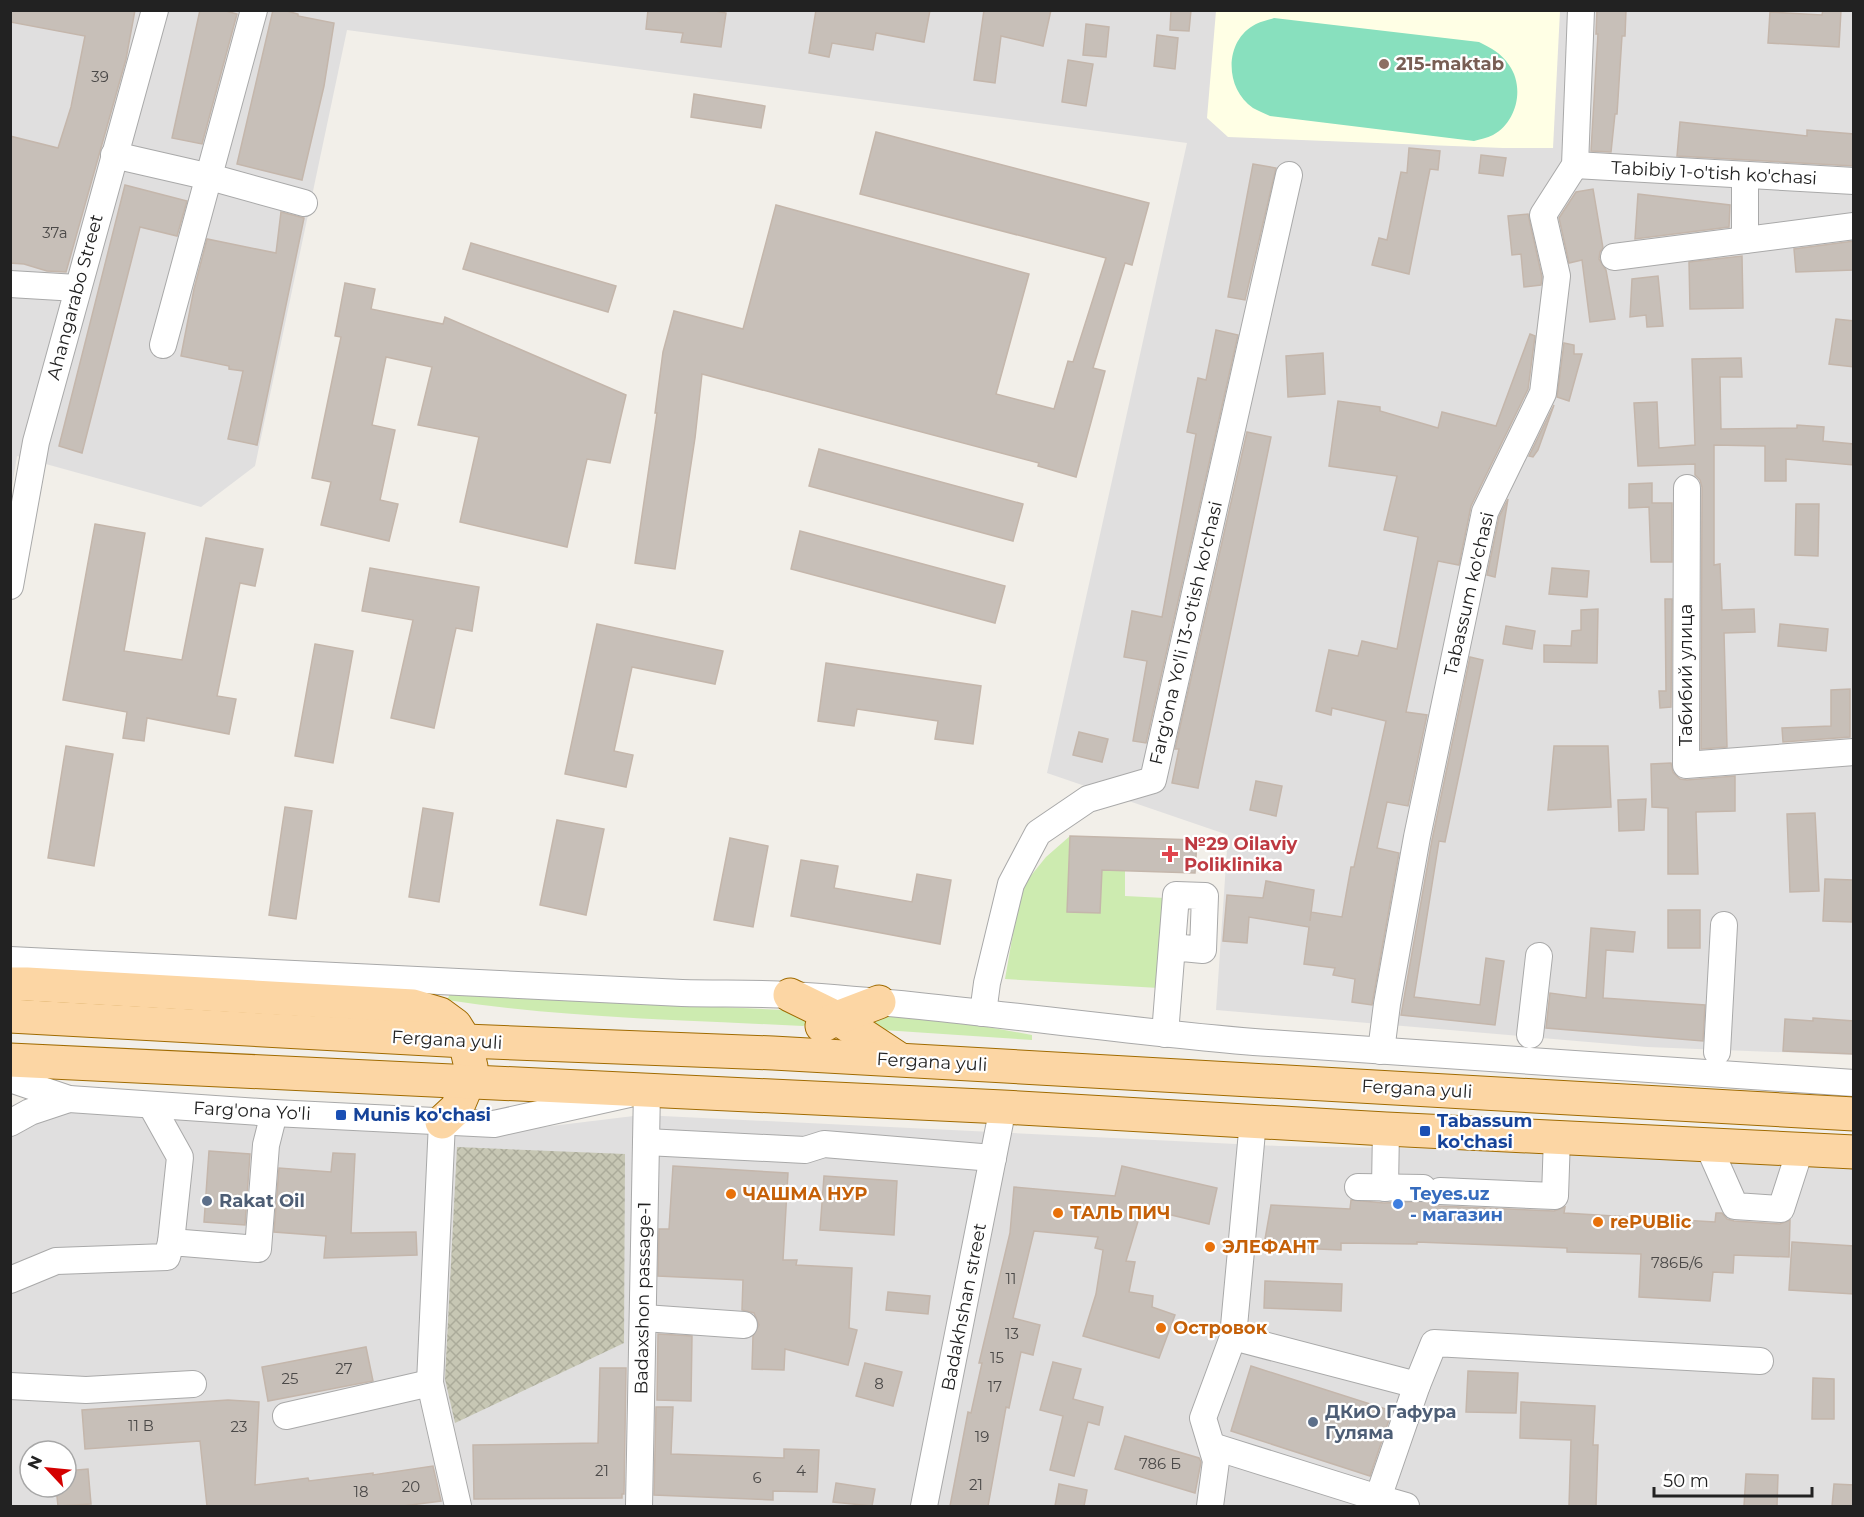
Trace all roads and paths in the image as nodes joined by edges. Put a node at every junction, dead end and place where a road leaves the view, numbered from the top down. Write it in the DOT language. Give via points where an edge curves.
graph roads {
  1 [pos="155,10"];
  2 [pos="254,10"];
  3 [pos="1581,10"];
  4 [pos="114,155"];
  5 [pos="1575,165"];
  6 [pos="1289,175"];
  7 [pos="1745,175"];
  8 [pos="210,177"];
  9 [pos="1854,181"];
  10 [pos="304,204"];
  11 [pos="1854,226"];
  12 [pos="1745,240"];
  13 [pos="1614,257"];
  14 [pos="10,284"];
  15 [pos="77,288"];
  16 [pos="163,345"];
  17 [pos="1687,488"];
  18 [pos="13,558"];
  19 [pos="10,586"];
  20 [pos="1854,752"];
  21 [pos="1724,925"];
  22 [pos="1172,947"];
  23 [pos="1539,956"];
  24 [pos="10,960"];
  25 [pos="10,984"];
  26 [pos="790,995"];
  27 [pos="879,1002"];
  28 [pos="983,1013"];
  29 [pos="10,1016"];
  30 [pos="837,1018"];
  31 [pos="1165,1034"];
  32 [pos="1530,1035"];
  33 [pos="465,1041"];
  34 [pos="1381,1051"];
  35 [pos="1717,1052"];
  36 [pos="772,1053"];
  37 [pos="10,1060"];
  38 [pos="900,1060"];
  39 [pos="10,1079"];
  40 [pos="468,1082"];
  41 [pos="1854,1083"];
  42 [pos="647,1090"];
  43 [pos="69,1099"];
  44 [pos="151,1105"];
  45 [pos="1003,1107"];
  46 [pos="274,1113"];
  47 [pos="1854,1114"];
  48 [pos="1253,1121"];
  49 [pos="442,1122"];
  50 [pos="10,1123"];
  51 [pos="1386,1129"];
  52 [pos="1557,1137"];
  53 [pos="646,1142"];
  54 [pos="1708,1145"];
  55 [pos="1800,1150"];
  56 [pos="1854,1152"];
  57 [pos="993,1158"];
  58 [pos="1358,1187"];
  59 [pos="1385,1188"];
  60 [pos="171,1242"];
  61 [pos="10,1280"];
  62 [pos="644,1318"];
  63 [pos="744,1325"];
  64 [pos="1233,1337"];
  65 [pos="1760,1360"];
  66 [pos="430,1383"];
  67 [pos="192,1384"];
  68 [pos="1417,1385"];
  69 [pos="10,1386"];
  70 [pos="286,1416"];
  71 [pos="1212,1446"];
  72 [pos="1378,1498"];
  73 [pos="458,1506"];
  74 [pos="639,1506"];
  75 [pos="924,1506"];
  76 [pos="1210,1506"];
  77 [pos="1406,1506"];
  1 -- 4 [label="street, Ahangarabo Street"];
  2 -- 8 [label="street"];
  3 -- 5 [label="street"];
  4 -- 8 [label="street"];
  4 -- 15 [label="street, Ahangarabo Street"];
  5 -- 7 [label="street, Tabibiy 1-o'tish ko'chasi"];
  5 -- 34 [label="street, Tabassum ko'chasi" via="1543,215 1557,276 1543,393 1485,512 1418,837"];
  6 -- 28 [label="street, Farg'ona Yo'li 13-o'tish ko'chasi" via="1153,780 1088,798 1038,833 1011,884"];
  7 -- 9 [label="street, Tabibiy 1-o'tish ko'chasi"];
  7 -- 12 [label="street"];
  8 -- 10 [label="street"];
  8 -- 16 [label="street"];
  11 -- 12 [label="street"];
  12 -- 13 [label="street"];
  14 -- 15 [label="street"];
  15 -- 18 [label="street, Ahangarabo Street" via="36,442"];
  17 -- 20 [label="street, Табибий улица" via="1686,765"];
  18 -- 19 [label="street, Ahangarabo Street"];
  21 -- 35 [label="street"];
  22 -- 31 [label="street"];
  23 -- 32 [label="street"];
  24 -- 26 [label="street"];
  25 -- 33 [label="main road" via="413,1006 440,1014 455,1025"];
  26 -- 27 [label="street"];
  26 -- 30 [label="main road"];
  27 -- 28 [label="street"];
  27 -- 30 [label="main road"];
  28 -- 31 [label="street"];
  29 -- 33 [label="main road, Fergana yuli"];
  30 -- 36 [label="main road"];
  30 -- 38 [label="main road"];
  31 -- 34 [label="street"];
  33 -- 36 [label="main road, Fergana yuli"];
  33 -- 40 [label="main road" via="471,1066"];
  34 -- 41 [label="street"];
  36 -- 38 [label="main road, Fergana yuli"];
  37 -- 40 [label="main road"];
  38 -- 47 [label="main road, Fergana yuli"];
  39 -- 43 [label="street"];
  40 -- 42 [label="main road"];
  40 -- 49 [label="main road" via="457,1108"];
  42 -- 45 [label="main road"];
  42 -- 49 [label="street, Farg'ona Yo'li" via="494,1124"];
  42 -- 53 [label="street, Badaxshon passage-1"];
  43 -- 44 [label="street, Farg'ona Yo'li"];
  43 -- 50 [label="street"];
  44 -- 46 [label="street, Farg'ona Yo'li"];
  44 -- 60 [label="street" via="180,1156"];
  45 -- 48 [label="main road"];
  45 -- 57 [label="street, Badakhshan street"];
  46 -- 49 [label="street, Farg'ona Yo'li"];
  46 -- 60 [label="street" via="266,1145 258,1249"];
  48 -- 51 [label="main road"];
  48 -- 64 [label="street"];
  49 -- 66 [label="street"];
  51 -- 52 [label="main road"];
  51 -- 59 [label="street"];
  52 -- 54 [label="main road"];
  52 -- 59 [label="street" via="1555,1196"];
  53 -- 57 [label="street" via="805,1150 824,1144"];
  53 -- 62 [label="street, Badaxshon passage-1"];
  54 -- 55 [label="main road"];
  54 -- 55 [label="street" via="1735,1206 1780,1209"];
  55 -- 56 [label="main road"];
  57 -- 75 [label="street, Badakhshan street"];
  58 -- 59 [label="street"];
  60 -- 61 [label="street" via="167,1257 56,1261"];
  62 -- 63 [label="street"];
  62 -- 74 [label="street, Badaxshon passage-1"];
  64 -- 68 [label="street"];
  64 -- 71 [label="street" via="1203,1418"];
  65 -- 68 [label="street" via="1434,1342"];
  66 -- 70 [label="street"];
  66 -- 73 [label="street"];
  67 -- 69 [label="street" via="86,1390"];
  68 -- 72 [label="street"];
  71 -- 72 [label="street"];
  71 -- 76 [label="street" via="1216,1461"];
  72 -- 77 [label="street"];
}
